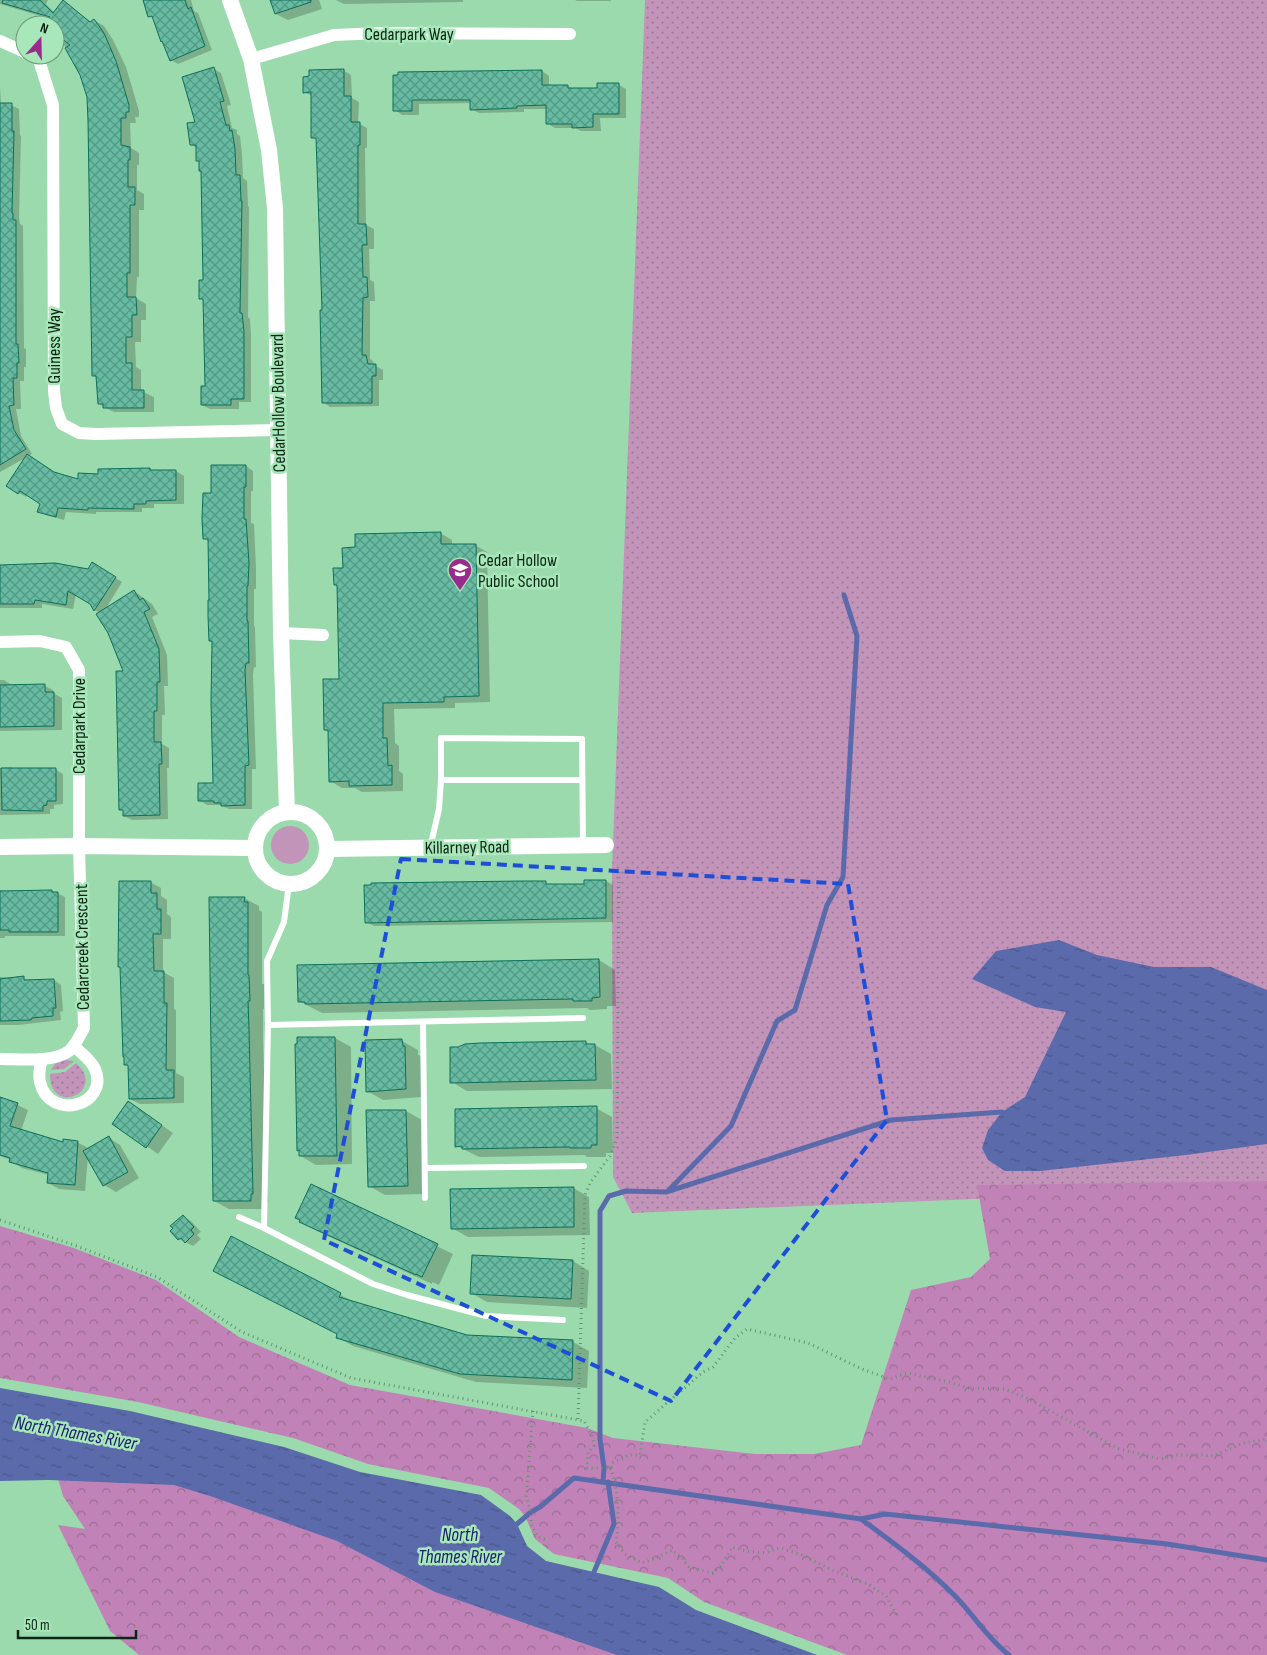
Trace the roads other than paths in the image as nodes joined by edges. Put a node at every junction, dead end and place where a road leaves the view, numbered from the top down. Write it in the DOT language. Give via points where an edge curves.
graph roads {
  1 [pos="230,0"];
  2 [pos="570,34"];
  3 [pos="0,41"];
  4 [pos="15,48"];
  5 [pos="251,59"];
  6 [pos="40,65"];
  7 [pos="278,430"];
  8 [pos="281,633"];
  9 [pos="323,636"];
  10 [pos="0,642"];
  11 [pos="441,780"];
  12 [pos="582,780"];
  13 [pos="287,812"];
  14 [pos="583,845"];
  15 [pos="606,845"];
  16 [pos="79,846"];
  17 [pos="0,847"];
  18 [pos="255,848"];
  19 [pos="430,848"];
  20 [pos="328,850"];
  21 [pos="289,884"];
  22 [pos="583,1018"];
  23 [pos="423,1022"];
  24 [pos="268,1025"];
  25 [pos="74,1046"];
  26 [pos="0,1059"];
  27 [pos="42,1059"];
  28 [pos="584,1166"];
  29 [pos="425,1168"];
  30 [pos="425,1198"];
  31 [pos="240,1218"];
  32 [pos="264,1228"];
  33 [pos="563,1320"];
  1 -- 5 [label="street, CedarHollow Boulevard"];
  2 -- 5 [label="street, Cedarpark Way" via="334,35"];
  3 -- 4 [label="street"];
  5 -- 7 [label="street, CedarHollow Boulevard" via="269,150 275,208"];
  6 -- 7 [label="street, Guiness Way" via="53,105 54,391 62,424 79,433 96,434"];
  7 -- 8 [label="street, CedarHollow Boulevard"];
  8 -- 9 [label="street"];
  8 -- 13 [label="street, CedarHollow Boulevard"];
  10 -- 16 [label="street, Cedarpark Drive" via="40,641 66,647 80,670"];
  11 -- 12 [label="lane"];
  11 -- 12 [label="lane" via="441,738 582,739"];
  11 -- 19 [label="lane" via="439,809"];
  12 -- 14 [label="lane"];
  13 -- 18 [label="street" via="275,815 265,823 258,833"];
  13 -- 20 [label="street" via="303,814 314,820 323,829"];
  14 -- 15 [label="street, Killarney Road"];
  14 -- 19 [label="street, Killarney Road"];
  16 -- 17 [label="street"];
  16 -- 18 [label="street"];
  16 -- 25 [label="street, Cedarcreek Crescent" via="84,1028"];
  18 -- 21 [label="street" via="260,867 269,876"];
  19 -- 20 [label="street, Killarney Road"];
  20 -- 21 [label="street" via="321,868 313,877"];
  21 -- 24 [label="lane" via="284,922 267,961"];
  22 -- 23 [label="lane"];
  23 -- 24 [label="lane"];
  23 -- 29 [label="lane"];
  24 -- 32 [label="lane"];
  25 -- 27 [label="street" via="62,1054"];
  25 -- 27 [label="street" via="91,1063 96,1077 94,1092 76,1106 58,1104 43,1091 39,1074"];
  26 -- 27 [label="street"];
  28 -- 29 [label="lane"];
  29 -- 30 [label="lane"];
  31 -- 32 [label="lane"];
  32 -- 33 [label="lane" via="373,1284 407,1295 486,1316"];
}
